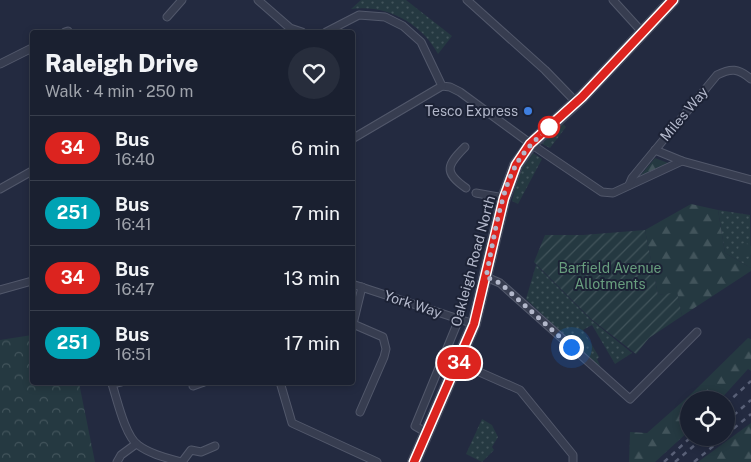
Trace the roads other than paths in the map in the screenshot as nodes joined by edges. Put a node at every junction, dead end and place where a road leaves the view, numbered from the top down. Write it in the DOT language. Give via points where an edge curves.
graph roads {
  1 [pos="182,0"];
  2 [pos="258,0"];
  3 [pos="467,0"];
  4 [pos="613,0"];
  5 [pos="673,0"];
  6 [pos="166,17"];
  7 [pos="296,30"];
  8 [pos="330,30"];
  9 [pos="643,33"];
  10 [pos="30,49"];
  11 [pos="0,64"];
  12 [pos="751,79"];
  13 [pos="442,86"];
  14 [pos="576,102"];
  15 [pos="355,137"];
  16 [pos="530,144"];
  17 [pos="465,147"];
  18 [pos="655,150"];
  19 [pos="682,161"];
  20 [pos="30,172"];
  21 [pos="751,180"];
  22 [pos="629,185"];
  23 [pos="466,188"];
  24 [pos="0,189"];
  25 [pos="476,193"];
  26 [pos="504,198"];
  27 [pos="486,277"];
  28 [pos="30,282"];
  29 [pos="355,285"];
  30 [pos="362,287"];
  31 [pos="0,290"];
  32 [pos="355,316"];
  33 [pos="459,319"];
  34 [pos="474,324"];
  35 [pos="355,325"];
  36 [pos="697,332"];
  37 [pos="459,363"];
  38 [pos="437,376"];
  39 [pos="450,381"];
  40 [pos="112,385"];
  41 [pos="281,385"];
  42 [pos="360,412"];
  43 [pos="427,433"];
  44 [pos="136,444"];
  45 [pos="215,446"];
  46 [pos="117,462"];
  47 [pos="182,462"];
  48 [pos="377,462"];
  49 [pos="414,462"];
  50 [pos="573,462"];
  1 -- 6 [label="street"];
  2 -- 7 [label="street"];
  3 -- 14 [label="street"];
  4 -- 9 [label="street"];
  5 -- 9 [label="main road, Oakleigh Road North"];
  8 -- 13 [label="street" via="359,15 385,17 403,26 421,42"];
  9 -- 14 [label="main road, Oakleigh Road North"];
  10 -- 11 [label="street"];
  12 -- 18 [label="street, Miles Way" via="741,70 729,69 716,76"];
  13 -- 15 [label="street"];
  13 -- 16 [label="street" via="450,86 460,92"];
  14 -- 16 [label="main road, Oakleigh Road North"];
  16 -- 22 [label="street" via="602,192 613,193"];
  16 -- 26 [label="main road, Oakleigh Road North" via="516,165"];
  17 -- 23 [label="street" via="452,160 450,173"];
  18 -- 19 [label="street"];
  18 -- 22 [label="street, Miles Way"];
  19 -- 21 [label="street"];
  19 -- 22 [label="street"];
  20 -- 24 [label="street"];
  25 -- 26 [label="street"];
  26 -- 27 [label="main road, Oakleigh Road North"];
  27 -- 34 [label="main road, Oakleigh Road North"];
  27 -- 36 [label="street" via="500,283 630,399"];
  28 -- 31 [label="street"];
  29 -- 30 [label="street, York Way"];
  30 -- 32 [label="street"];
  30 -- 33 [label="street, York Way"];
  33 -- 34 [label="street, York Way"];
  33 -- 38 [label="street"];
  34 -- 37 [label="main road, Oakleigh Road North"];
  35 -- 42 [label="street" via="383,337 386,349"];
  37 -- 39 [label="main road, Oakleigh Road North"];
  37 -- 50 [label="street" via="520,390 573,455"];
  38 -- 39 [label="street"];
  38 -- 43 [label="street" via="415,426"];
  39 -- 43 [label="main road, Oakleigh Road North"];
  40 -- 44 [label="street" via="125,425"];
  41 -- 48 [label="street" via="292,423"];
  43 -- 49 [label="main road, Oakleigh Road North"];
  44 -- 46 [label="street"];
  44 -- 47 [label="street" via="157,455"];
  45 -- 47 [label="street" via="201,452 191,450"];
}
